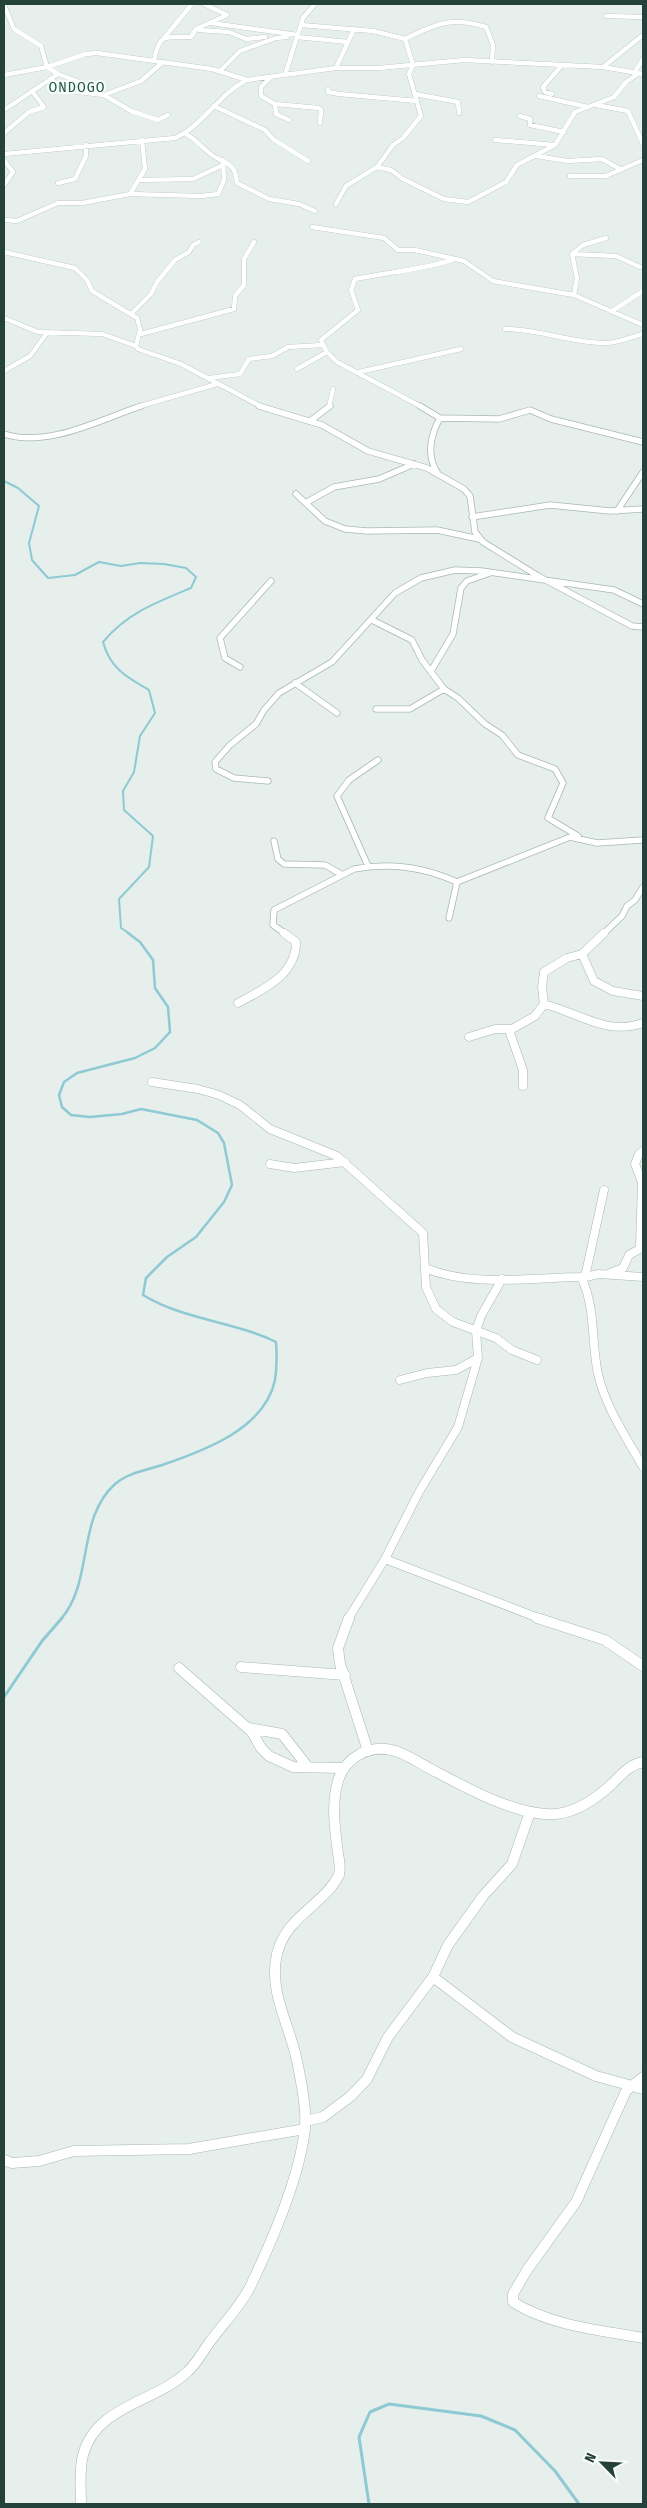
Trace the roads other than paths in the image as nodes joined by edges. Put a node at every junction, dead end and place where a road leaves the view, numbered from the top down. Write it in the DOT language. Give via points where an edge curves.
graph roads {
  1 [pos="10,4"];
  2 [pos="192,4"];
  3 [pos="204,4"];
  4 [pos="315,4"];
  5 [pos="4,5"];
  6 [pos="606,16"];
  7 [pos="643,17"];
  8 [pos="210,23"];
  9 [pos="301,25"];
  10 [pos="354,29"];
  11 [pos="196,30"];
  12 [pos="276,32"];
  13 [pos="643,35"];
  14 [pos="297,36"];
  15 [pos="164,38"];
  16 [pos="405,39"];
  17 [pos="348,42"];
  18 [pos="643,59"];
  19 [pos="154,61"];
  20 [pos="163,62"];
  21 [pos="492,62"];
  22 [pos="413,65"];
  23 [pos="562,65"];
  24 [pos="47,67"];
  25 [pos="603,67"];
  26 [pos="336,68"];
  27 [pos="220,71"];
  28 [pos="638,73"];
  29 [pos="58,74"];
  30 [pos="4,75"];
  31 [pos="284,76"];
  32 [pos="270,78"];
  33 [pos="50,79"];
  34 [pos="247,80"];
  35 [pos="328,90"];
  36 [pos="32,91"];
  37 [pos="75,91"];
  38 [pos="415,94"];
  39 [pos="104,95"];
  40 [pos="554,95"];
  41 [pos="538,96"];
  42 [pos="417,102"];
  43 [pos="275,104"];
  44 [pos="594,105"];
  45 [pos="214,106"];
  46 [pos="588,107"];
  47 [pos="4,110"];
  48 [pos="459,113"];
  49 [pos="168,115"];
  50 [pos="520,116"];
  51 [pos="289,120"];
  52 [pos="4,124"];
  53 [pos="320,124"];
  54 [pos="11,127"];
  55 [pos="564,132"];
  56 [pos="4,133"];
  57 [pos="186,134"];
  58 [pos="142,140"];
  59 [pos="495,140"];
  60 [pos="643,144"];
  61 [pos="86,145"];
  62 [pos="555,145"];
  63 [pos="4,154"];
  64 [pos="536,156"];
  65 [pos="4,160"];
  66 [pos="643,160"];
  67 [pos="308,161"];
  68 [pos="223,162"];
  69 [pos="377,167"];
  70 [pos="620,169"];
  71 [pos="570,176"];
  72 [pos="140,180"];
  73 [pos="58,182"];
  74 [pos="4,185"];
  75 [pos="130,194"];
  76 [pos="336,204"];
  77 [pos="315,211"];
  78 [pos="4,220"];
  79 [pos="312,227"];
  80 [pos="606,238"];
  81 [pos="199,242"];
  82 [pos="254,242"];
  83 [pos="4,252"];
  84 [pos="572,254"];
  85 [pos="455,259"];
  86 [pos="640,267"];
  87 [pos="643,291"];
  88 [pos="574,295"];
  89 [pos="612,311"];
  90 [pos="132,313"];
  91 [pos="4,318"];
  92 [pos="643,325"];
  93 [pos="505,329"];
  94 [pos="48,333"];
  95 [pos="141,334"];
  96 [pos="643,334"];
  97 [pos="322,345"];
  98 [pos="136,346"];
  99 [pos="461,349"];
  100 [pos="327,352"];
  101 [pos="297,369"];
  102 [pos="4,371"];
  103 [pos="359,372"];
  104 [pos="208,378"];
  105 [pos="217,384"];
  106 [pos="333,389"];
  107 [pos="440,418"];
  108 [pos="310,421"];
  109 [pos="6,436"];
  110 [pos="643,442"];
  111 [pos="415,464"];
  112 [pos="437,472"];
  113 [pos="643,472"];
  114 [pos="296,494"];
  115 [pos="307,502"];
  116 [pos="643,509"];
  117 [pos="617,511"];
  118 [pos="472,517"];
  119 [pos="479,539"];
  120 [pos="492,572"];
  121 [pos="271,581"];
  122 [pos="549,582"];
  123 [pos="643,604"];
  124 [pos="372,620"];
  125 [pos="643,627"];
  126 [pos="240,666"];
  127 [pos="431,671"];
  128 [pos="295,683"];
  129 [pos="444,689"];
  130 [pos="376,709"];
  131 [pos="337,713"];
  132 [pos="378,760"];
  133 [pos="268,781"];
  134 [pos="582,838"];
  135 [pos="274,840"];
  136 [pos="643,840"];
  137 [pos="368,866"];
  138 [pos="341,874"];
  139 [pos="457,882"];
  140 [pos="643,886"];
  141 [pos="449,918"];
  142 [pos="582,954"];
  143 [pos="643,996"];
  144 [pos="238,1002"];
  145 [pos="544,1004"];
  146 [pos="643,1023"];
  147 [pos="512,1028"];
  148 [pos="469,1037"];
  149 [pos="152,1082"];
  150 [pos="523,1086"];
  151 [pos="643,1151"];
  152 [pos="345,1162"];
  153 [pos="270,1164"];
  154 [pos="604,1190"];
  155 [pos="642,1248"];
  156 [pos="425,1268"];
  157 [pos="606,1274"];
  158 [pos="583,1277"];
  159 [pos="643,1277"];
  160 [pos="502,1279"];
  161 [pos="476,1331"];
  162 [pos="478,1358"];
  163 [pos="537,1360"];
  164 [pos="400,1380"];
  165 [pos="643,1467"];
  166 [pos="385,1560"];
  167 [pos="643,1666"];
  168 [pos="241,1667"];
  169 [pos="180,1668"];
  170 [pos="345,1675"];
  171 [pos="247,1727"];
  172 [pos="368,1751"];
  173 [pos="643,1762"];
  174 [pos="308,1767"];
  175 [pos="342,1768"];
  176 [pos="530,1812"];
  177 [pos="434,1977"];
  178 [pos="643,2076"];
  179 [pos="638,2088"];
  180 [pos="305,2125"];
  181 [pos="4,2160"];
  182 [pos="643,2338"];
  183 [pos="81,2504"];
  1 -- 5 [label="street"];
  2 -- 15 [label="street"];
  3 -- 8 [label="street" via="227,14"];
  4 -- 9 [label="street"];
  5 -- 24 [label="street" via="11,29 41,46"];
  6 -- 7 [label="street"];
  8 -- 11 [label="street"];
  8 -- 12 [label="street"];
  9 -- 10 [label="street"];
  9 -- 14 [label="street"];
  10 -- 16 [label="street"];
  10 -- 17 [label="street"];
  11 -- 12 [label="street" via="229,32 232,36 254,39"];
  11 -- 15 [label="street" via="191,37"];
  12 -- 14 [label="street"];
  13 -- 25 [label="street"];
  14 -- 17 [label="street"];
  14 -- 27 [label="street" via="276,38 240,51"];
  14 -- 31 [label="street"];
  15 -- 19 [label="street" via="157,44"];
  16 -- 21 [label="street" via="436,23 464,20 486,27 493,46"];
  16 -- 22 [label="street"];
  17 -- 26 [label="street"];
  18 -- 28 [label="street"];
  19 -- 20 [label="street"];
  19 -- 24 [label="street" via="97,53"];
  20 -- 27 [label="street"];
  20 -- 39 [label="street" via="141,81"];
  21 -- 22 [label="street" via="457,60"];
  21 -- 23 [label="street"];
  22 -- 26 [label="street"];
  22 -- 38 [label="street" via="409,74"];
  23 -- 25 [label="street"];
  23 -- 40 [label="street" via="543,87 545,92"];
  24 -- 29 [label="street"];
  24 -- 30 [label="street"];
  25 -- 28 [label="street"];
  26 -- 31 [label="street"];
  27 -- 34 [label="street"];
  28 -- 44 [label="street" via="614,97"];
  29 -- 33 [label="street"];
  29 -- 37 [label="street" via="85,84"];
  31 -- 32 [label="street"];
  32 -- 34 [label="street"];
  32 -- 43 [label="street" via="260,92"];
  33 -- 36 [label="street"];
  33 -- 37 [label="street" via="63,89"];
  34 -- 45 [label="street" via="226,93"];
  35 -- 42 [label="street"];
  36 -- 47 [label="street"];
  36 -- 54 [label="street" via="44,107 29,112"];
  37 -- 39 [label="street"];
  38 -- 42 [label="street"];
  38 -- 48 [label="street" via="458,102"];
  39 -- 49 [label="street" via="131,111 158,120"];
  41 -- 46 [label="street"];
  42 -- 69 [label="street" via="421,116"];
  43 -- 51 [label="street" via="276,114"];
  43 -- 53 [label="street" via="319,108"];
  44 -- 46 [label="street"];
  44 -- 60 [label="street" via="628,112"];
  45 -- 57 [label="street"];
  45 -- 67 [label="street" via="265,130 273,139"];
  46 -- 55 [label="street" via="575,112"];
  50 -- 55 [label="street" via="530,119 530,125"];
  52 -- 54 [label="street"];
  54 -- 56 [label="street"];
  55 -- 62 [label="street"];
  57 -- 58 [label="street"];
  57 -- 68 [label="street"];
  58 -- 61 [label="street"];
  58 -- 72 [label="street" via="140,151 145,165"];
  59 -- 62 [label="street" via="517,143 530,140"];
  61 -- 63 [label="street"];
  61 -- 73 [label="street" via="86,156 75,179"];
  62 -- 64 [label="street"];
  64 -- 69 [label="street" via="517,164 506,182 468,202 444,199 394,172"];
  64 -- 70 [label="street" via="568,162 602,159"];
  65 -- 74 [label="street" via="13,172"];
  66 -- 70 [label="street"];
  68 -- 72 [label="street" via="193,179"];
  68 -- 75 [label="street" via="224,184 218,194"];
  68 -- 77 [label="street" via="236,172 235,181 247,189 274,201 299,204"];
  69 -- 76 [label="street" via="346,186"];
  70 -- 71 [label="street" via="610,175"];
  72 -- 75 [label="street"];
  75 -- 78 [label="street" via="82,203 58,203 17,221"];
  79 -- 85 [label="street" via="384,238 395,249"];
  80 -- 84 [label="street" via="583,245"];
  81 -- 90 [label="street" via="175,260 151,294"];
  82 -- 95 [label="street" via="244,259 244,285 235,296 234,309"];
  83 -- 90 [label="street" via="75,268 88,280 92,291"];
  84 -- 86 [label="street" via="616,256"];
  84 -- 88 [label="street" via="576,278"];
  85 -- 88 [label="street" via="468,263 493,281"];
  85 -- 97 [label="street" via="435,266 355,279 351,293 358,310 322,337"];
  87 -- 89 [label="street"];
  88 -- 89 [label="street"];
  89 -- 92 [label="street"];
  90 -- 95 [label="street" via="140,321"];
  91 -- 94 [label="street" via="24,328"];
  93 -- 96 [label="street" via="530,329 596,342 614,342"];
  94 -- 98 [label="street" via="102,334"];
  94 -- 102 [label="street" via="30,356"];
  95 -- 98 [label="street"];
  97 -- 100 [label="street"];
  97 -- 104 [label="street" via="281,349 272,356 249,359 240,374"];
  98 -- 104 [label="street"];
  99 -- 103 [label="street"];
  100 -- 101 [label="street"];
  100 -- 103 [label="street" via="337,362"];
  103 -- 107 [label="street"];
  104 -- 105 [label="street"];
  105 -- 108 [label="street" via="260,406"];
  105 -- 109 [label="street" via="56,434"];
  106 -- 108 [label="street" via="330,406"];
  107 -- 110 [label="street" via="499,419 530,410 551,419"];
  107 -- 112 [label="street" via="430,434 434,447 431,463"];
  108 -- 111 [label="street" via="368,451"];
  111 -- 112 [label="street"];
  111 -- 115 [label="street" via="379,480 334,487"];
  112 -- 118 [label="street" via="467,492"];
  113 -- 117 [label="street"];
  114 -- 115 [label="street"];
  115 -- 119 [label="street" via="326,521 345,529 438,530"];
  116 -- 117 [label="street"];
  117 -- 118 [label="street" via="550,505"];
  118 -- 119 [label="street"];
  119 -- 122 [label="street"];
  120 -- 122 [label="street"];
  120 -- 124 [label="street" via="455,570 421,578 395,593"];
  120 -- 127 [label="street" via="467,581 461,588 453,634"];
  121 -- 126 [label="street" via="220,638 225,658"];
  122 -- 123 [label="street" via="614,590"];
  122 -- 125 [label="street" via="632,626"];
  124 -- 127 [label="street" via="412,640"];
  124 -- 128 [label="street" via="332,662"];
  127 -- 129 [label="street"];
  128 -- 131 [label="street"];
  128 -- 133 [label="street" via="279,693 256,724 215,762 216,770 225,775"];
  129 -- 130 [label="street" via="410,709"];
  129 -- 134 [label="street" via="502,735 518,755 555,769 563,784 548,818"];
  132 -- 137 [label="street" via="358,772 337,796"];
  134 -- 136 [label="street" via="597,843"];
  134 -- 139 [label="street" via="570,837"];
  135 -- 138 [label="street" via="278,859 284,864 325,865"];
  137 -- 138 [label="street"];
  137 -- 139 [label="street" via="426,870"];
  138 -- 144 [label="street" via="325,886 294,897 274,910 273,925 296,942 294,962 274,981"];
  139 -- 141 [label="street"];
  140 -- 142 [label="street" via="622,916"];
  142 -- 143 [label="street" via="594,981 613,991"];
  142 -- 145 [label="street" via="567,958 544,972"];
  145 -- 146 [label="street" via="567,1010 602,1026 622,1029"];
  145 -- 147 [label="street" via="534,1016"];
  147 -- 148 [label="street"];
  147 -- 150 [label="street" via="511,1038 523,1070"];
  149 -- 152 [label="street" via="218,1093 239,1104 271,1129 325,1149"];
  151 -- 155 [label="street" via="634,1164 642,1182"];
  152 -- 153 [label="street" via="294,1168"];
  152 -- 156 [label="street" via="423,1233 427,1243"];
  154 -- 158 [label="street"];
  155 -- 157 [label="street" via="629,1255 623,1268"];
  156 -- 160 [label="street" via="441,1275"];
  156 -- 161 [label="street" via="426,1286 438,1312 452,1323"];
  157 -- 158 [label="street"];
  157 -- 159 [label="street"];
  158 -- 160 [label="street"];
  158 -- 165 [label="street" via="589,1294 598,1374 613,1415"];
  160 -- 161 [label="street"];
  161 -- 162 [label="street"];
  161 -- 163 [label="street"];
  162 -- 164 [label="street" via="456,1370"];
  162 -- 166 [label="street" via="458,1426"];
  166 -- 167 [label="street" via="515,1611 605,1640"];
  166 -- 170 [label="street" via="345,1623 338,1648"];
  168 -- 170 [label="street"];
  169 -- 171 [label="street"];
  170 -- 172 [label="street"];
  171 -- 174 [label="street" via="282,1734"];
  171 -- 174 [label="street" via="269,1756 293,1767"];
  172 -- 175 [label="street" via="354,1757"];
  172 -- 176 [label="street" via="380,1748 393,1750 468,1788"];
  173 -- 176 [label="street" via="623,1771 608,1786 572,1810 554,1814"];
  174 -- 175 [label="street"];
  175 -- 180 [label="street" via="336,1781 334,1809 340,1872 334,1885 284,1933 275,1967 297,2061"];
  176 -- 177 [label="street" via="512,1864 483,1896 448,1946"];
  177 -- 179 [label="street" via="512,2037 596,2076"];
  177 -- 180 [label="street" via="388,2037 367,2079 324,2117"];
  178 -- 179 [label="street"];
  179 -- 182 [label="street" via="626,2091 576,2202 527,2270 513,2294 513,2302 520,2308 571,2324"];
  180 -- 181 [label="street" via="189,2149 74,2151 39,2161 12,2163"];
  180 -- 183 [label="street" via="289,2197 250,2287 187,2373 112,2415 95,2429 82,2457"];
}
